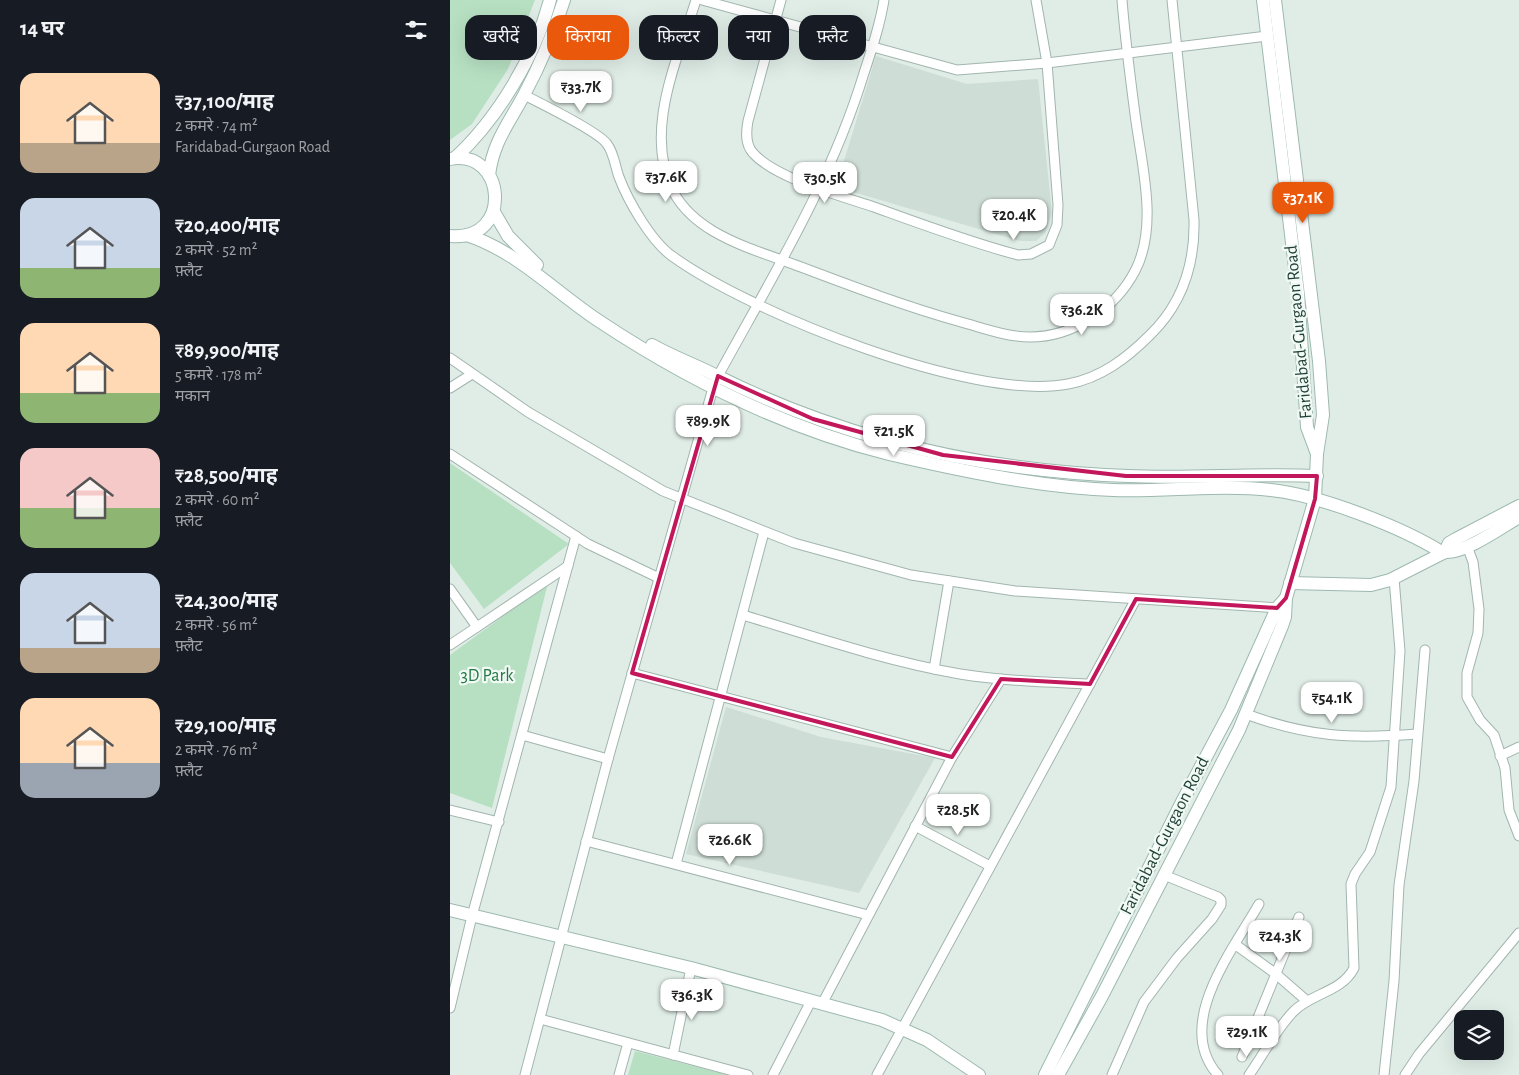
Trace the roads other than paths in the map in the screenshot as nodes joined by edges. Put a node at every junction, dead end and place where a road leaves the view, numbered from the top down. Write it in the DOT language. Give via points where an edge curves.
graph roads {
  1 [pos="550,0"];
  2 [pos="564,0"];
  3 [pos="696,0"];
  4 [pos="702,0"];
  5 [pos="781,0"];
  6 [pos="884,0"];
  7 [pos="1036,0"];
  8 [pos="1122,0"];
  9 [pos="1172,0"];
  10 [pos="1263,0"];
  11 [pos="1275,0"];
  12 [pos="755,15"];
  13 [pos="777,15"];
  14 [pos="789,25"];
  15 [pos="1267,36"];
  16 [pos="1177,46"];
  17 [pos="872,48"];
  18 [pos="1127,53"];
  19 [pos="765,60"];
  20 [pos="1047,63"];
  21 [pos="524,94"];
  22 [pos="452,159"];
  23 [pos="489,175"];
  24 [pos="819,188"];
  25 [pos="494,212"];
  26 [pos="467,235"];
  27 [pos="450,236"];
  28 [pos="783,260"];
  29 [pos="757,304"];
  30 [pos="450,358"];
  31 [pos="472,374"];
  32 [pos="718,376"];
  33 [pos="450,388"];
  34 [pos="713,388"];
  35 [pos="450,454"];
  36 [pos="1317,454"];
  37 [pos="1317,476"];
  38 [pos="680,498"];
  39 [pos="1315,499"];
  40 [pos="1519,506"];
  41 [pos="1519,517"];
  42 [pos="764,532"];
  43 [pos="576,536"];
  44 [pos="1467,546"];
  45 [pos="1444,553"];
  46 [pos="568,566"];
  47 [pos="659,578"];
  48 [pos="1394,578"];
  49 [pos="949,581"];
  50 [pos="1290,583"];
  51 [pos="450,589"];
  52 [pos="1136,599"];
  53 [pos="1283,605"];
  54 [pos="743,615"];
  55 [pos="477,627"];
  56 [pos="450,645"];
  57 [pos="1425,650"];
  58 [pos="934,669"];
  59 [pos="632,673"];
  60 [pos="1001,679"];
  61 [pos="1090,684"];
  62 [pos="722,696"];
  63 [pos="1246,714"];
  64 [pos="1417,734"];
  65 [pos="522,735"];
  66 [pos="1394,736"];
  67 [pos="1519,747"];
  68 [pos="1500,756"];
  69 [pos="952,757"];
  70 [pos="608,759"];
  71 [pos="450,810"];
  72 [pos="498,822"];
  73 [pos="915,826"];
  74 [pos="1519,836"];
  75 [pos="586,841"];
  76 [pos="676,864"];
  77 [pos="990,866"];
  78 [pos="1164,875"];
  79 [pos="1259,904"];
  80 [pos="450,910"];
  81 [pos="868,915"];
  82 [pos="472,916"];
  83 [pos="1299,917"];
  84 [pos="1519,933"];
  85 [pos="561,937"];
  86 [pos="1236,945"];
  87 [pos="691,968"];
  88 [pos="1276,974"];
  89 [pos="451,998"];
  90 [pos="1307,1001"];
  91 [pos="817,1002"];
  92 [pos="450,1008"];
  93 [pos="540,1019"];
  94 [pos="904,1028"];
  95 [pos="628,1042"];
  96 [pos="673,1055"];
  97 [pos="1242,1057"];
  98 [pos="525,1075"];
  99 [pos="619,1075"];
  100 [pos="748,1075"];
  101 [pos="773,1075"];
  102 [pos="877,1075"];
  103 [pos="979,1075"];
  104 [pos="1045,1075"];
  105 [pos="1058,1075"];
  106 [pos="1112,1075"];
  107 [pos="1218,1075"];
  108 [pos="1249,1075"];
  109 [pos="1384,1075"];
  110 [pos="1405,1075"];
  1 -- 22 [label="street" via="525,63 501,104 475,139"];
  2 -- 21 [label="street"];
  3 -- 28 [label="street" via="666,98 662,124 664,160 670,184 681,204 714,232"];
  4 -- 12 [label="street"];
  5 -- 13 [label="street"];
  6 -- 17 [label="street"];
  7 -- 20 [label="street"];
  8 -- 18 [label="street"];
  9 -- 16 [label="street"];
  10 -- 15 [label="street, Faridabad-Gurgaon Road"];
  11 -- 36 [label="street, Faridabad-Gurgaon Road" via="1319,361 1323,415"];
  14 -- 17 [label="street"];
  15 -- 16 [label="street"];
  15 -- 36 [label="street, Faridabad-Gurgaon Road" via="1298,293 1307,427"];
  16 -- 18 [label="street"];
  16 -- 29 [label="street" via="1194,220 1190,264 1184,286 1166,319 1130,355 1108,369 1069,384 1057,385 974,380 822,332"];
  17 -- 20 [label="street" via="957,70"];
  17 -- 24 [label="street" via="852,115"];
  18 -- 20 [label="street"];
  18 -- 28 [label="street" via="1145,200 1143,250 1130,280 1093,318 1065,331 1029,337 995,331 865,291"];
  19 -- 24 [label="street" via="746,132 748,147 769,166"];
  20 -- 24 [label="street" via="1058,205 1054,235 1042,250 1031,254 1001,250"];
  21 -- 23 [label="street" via="492,154"];
  21 -- 29 [label="street" via="605,141 623,186 656,241 670,254"];
  22 -- 23 [label="street" via="474,162"];
  23 -- 25 [label="street" via="495,186"];
  24 -- 28 [label="street"];
  25 -- 26 [label="street" via="478,230"];
  25 -- 32 [label="street" via="508,236 527,256 577,297 659,349"];
  26 -- 27 [label="street"];
  26 -- 34 [label="street" via="500,248 593,318"];
  28 -- 29 [label="street"];
  29 -- 32 [label="street"];
  30 -- 31 [label="street"];
  31 -- 33 [label="street"];
  31 -- 38 [label="street" via="600,456"];
  32 -- 34 [label="street"];
  32 -- 37 [label="street" via="812,418 861,434 952,456 1038,469 1126,476"];
  34 -- 38 [label="street"];
  34 -- 39 [label="street" via="831,438 1001,477 1111,490 1272,490"];
  35 -- 43 [label="street"];
  36 -- 37 [label="street, Faridabad-Gurgaon Road"];
  37 -- 39 [label="street, Faridabad-Gurgaon Road"];
  38 -- 42 [label="street"];
  38 -- 47 [label="street"];
  39 -- 45 [label="street" via="1407,533"];
  39 -- 50 [label="street, Faridabad-Gurgaon Road"];
  40 -- 45 [label="street" via="1449,543"];
  41 -- 44 [label="street"];
  42 -- 49 [label="street" via="854,560"];
  42 -- 54 [label="street"];
  43 -- 46 [label="street"];
  43 -- 47 [label="street"];
  44 -- 45 [label="street"];
  44 -- 68 [label="street" via="1473,562 1479,609 1478,633 1467,673 1467,697 1480,720 1494,735"];
  45 -- 48 [label="street"];
  46 -- 55 [label="street"];
  46 -- 65 [label="street"];
  47 -- 59 [label="street"];
  48 -- 50 [label="street" via="1371,585"];
  48 -- 66 [label="street" via="1400,651"];
  49 -- 52 [label="street" via="1015,591"];
  49 -- 58 [label="street"];
  50 -- 53 [label="street, Faridabad-Gurgaon Road"];
  51 -- 55 [label="street"];
  52 -- 53 [label="street"];
  52 -- 61 [label="street"];
  53 -- 63 [label="street, Faridabad-Gurgaon Road" via="1282,626"];
  53 -- 104 [label="street, Faridabad-Gurgaon Road"];
  54 -- 58 [label="street" via="878,656"];
  54 -- 62 [label="street"];
  55 -- 56 [label="street"];
  57 -- 64 [label="street"];
  58 -- 60 [label="street"];
  59 -- 62 [label="street"];
  59 -- 70 [label="street"];
  60 -- 61 [label="street"];
  60 -- 69 [label="street"];
  61 -- 77 [label="street"];
  62 -- 69 [label="street"];
  62 -- 76 [label="street"];
  63 -- 66 [label="street" via="1278,726 1315,734 1346,738"];
  63 -- 78 [label="street, Faridabad-Gurgaon Road"];
  64 -- 66 [label="street"];
  64 -- 109 [label="street" via="1414,781 1399,885 1394,981"];
  65 -- 70 [label="street"];
  65 -- 72 [label="street"];
  66 -- 90 [label="street" via="1388,799 1370,852 1351,884 1354,968 1348,978 1331,990"];
  67 -- 68 [label="street"];
  68 -- 74 [label="street" via="1505,768 1509,810"];
  69 -- 73 [label="street"];
  70 -- 75 [label="street"];
  71 -- 72 [label="street"];
  72 -- 82 [label="street"];
  73 -- 77 [label="street"];
  73 -- 81 [label="street"];
  75 -- 76 [label="street"];
  75 -- 85 [label="street"];
  76 -- 81 [label="street"];
  77 -- 94 [label="street"];
  78 -- 105 [label="street, Faridabad-Gurgaon Road"];
  78 -- 106 [label="street" via="1218,897 1221,905 1144,1002"];
  79 -- 86 [label="street"];
  80 -- 82 [label="street"];
  81 -- 91 [label="street"];
  82 -- 85 [label="street"];
  82 -- 89 [label="street"];
  83 -- 88 [label="street"];
  84 -- 110 [label="street"];
  85 -- 87 [label="street"];
  85 -- 93 [label="street"];
  86 -- 88 [label="street"];
  86 -- 107 [label="street" via="1212,983 1205,1009 1204,1042"];
  87 -- 91 [label="street"];
  87 -- 96 [label="street"];
  88 -- 90 [label="street"];
  88 -- 97 [label="street"];
  89 -- 92 [label="street"];
  90 -- 108 [label="street" via="1285,1020"];
  91 -- 94 [label="street"];
  91 -- 101 [label="street"];
  93 -- 95 [label="street"];
  93 -- 98 [label="street"];
  94 -- 102 [label="street"];
  94 -- 103 [label="street"];
  95 -- 96 [label="street"];
  95 -- 99 [label="street"];
  96 -- 100 [label="street"];
}
